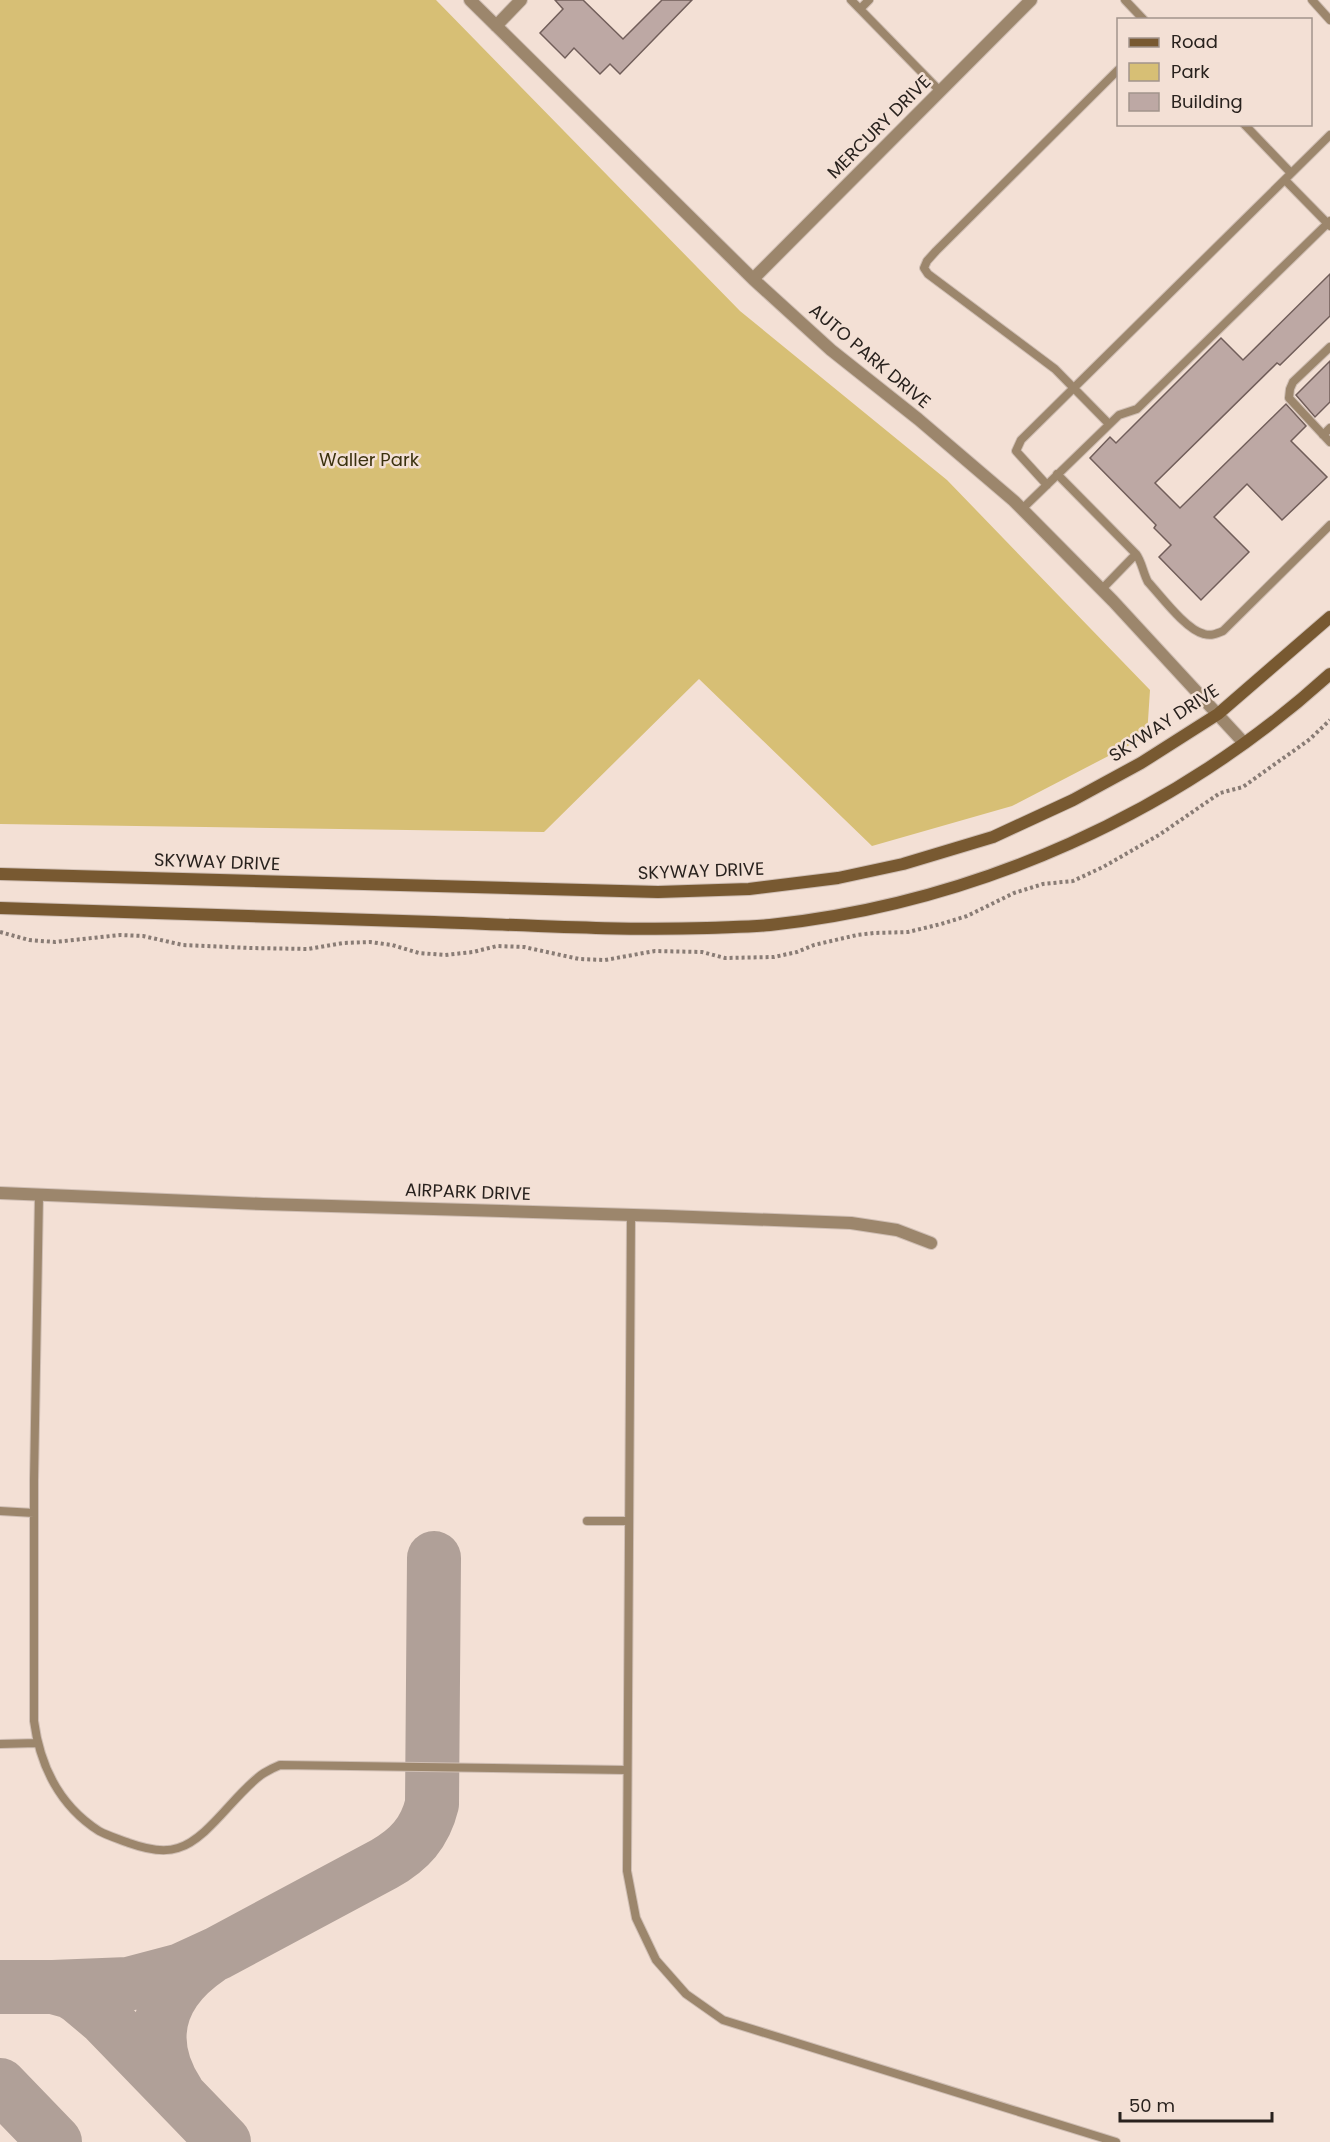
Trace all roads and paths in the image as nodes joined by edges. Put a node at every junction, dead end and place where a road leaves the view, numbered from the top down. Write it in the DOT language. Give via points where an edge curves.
graph roads {
  1 [pos="470,0"];
  2 [pos="521,0"];
  3 [pos="851,0"];
  4 [pos="869,0"];
  5 [pos="1031,0"];
  6 [pos="1125,0"];
  7 [pos="1312,0"];
  8 [pos="860,9"];
  9 [pos="1142,18"];
  10 [pos="1330,20"];
  11 [pos="495,26"];
  12 [pos="1117,72"];
  13 [pos="940,91"];
  14 [pos="1246,126"];
  15 [pos="1330,135"];
  16 [pos="1288,177"];
  17 [pos="1329,223"];
  18 [pos="753,279"];
  19 [pos="1330,347"];
  20 [pos="1073,387"];
  21 [pos="1109,424"];
  22 [pos="1330,428"];
  23 [pos="1323,435"];
  24 [pos="1330,442"];
  25 [pos="1057,474"];
  26 [pos="1047,485"];
  27 [pos="1022,509"];
  28 [pos="1330,525"];
  29 [pos="1136,554"];
  30 [pos="1102,589"];
  31 [pos="1330,617"];
  32 [pos="1330,674"];
  33 [pos="1218,714"];
  34 [pos="1244,743"];
  35 [pos="0,874"];
  36 [pos="0,908"];
  37 [pos="0,1193"];
  38 [pos="39,1195"];
  39 [pos="631,1215"];
  40 [pos="931,1243"];
  41 [pos="0,1511"];
  42 [pos="34,1513"];
  43 [pos="587,1521"];
  44 [pos="628,1521"];
  45 [pos="37,1743"];
  46 [pos="0,1744"];
  47 [pos="626,1770"];
  48 [pos="1116,2142"];
  1 -- 11 [label="street, AUTO PARK DRIVE"];
  2 -- 11 [label="street"];
  3 -- 8 [label="lane"];
  4 -- 8 [label="lane"];
  5 -- 13 [label="street, MERCURY DRIVE"];
  6 -- 9 [label="lane"];
  7 -- 10 [label="lane"];
  8 -- 13 [label="lane"];
  11 -- 18 [label="street, AUTO PARK DRIVE"];
  12 -- 20 [label="lane" via="936,251 924,268"];
  13 -- 18 [label="street, MERCURY DRIVE"];
  14 -- 16 [label="lane"];
  15 -- 16 [label="lane"];
  16 -- 17 [label="lane"];
  16 -- 20 [label="lane"];
  17 -- 21 [label="lane" via="1137,409 1119,415"];
  18 -- 27 [label="street, AUTO PARK DRIVE" via="831,350"];
  19 -- 23 [label="lane" via="1293,382 1289,398"];
  20 -- 21 [label="lane"];
  20 -- 26 [label="lane" via="1017,445 1020,458"];
  21 -- 25 [label="lane"];
  22 -- 23 [label="lane"];
  23 -- 24 [label="lane"];
  25 -- 26 [label="lane"];
  25 -- 29 [label="lane"];
  26 -- 27 [label="lane"];
  27 -- 30 [label="street, AUTO PARK DRIVE"];
  28 -- 29 [label="lane" via="1223,631 1212,635 1191,627 1162,597 1148,582"];
  29 -- 30 [label="lane"];
  30 -- 33 [label="street, AUTO PARK DRIVE"];
  31 -- 33 [label="main road, SKYWAY DRIVE"];
  32 -- 34 [label="main road"];
  33 -- 34 [label="street, AUTO PARK DRIVE"];
  33 -- 35 [label="main road, SKYWAY DRIVE" via="1074,800 993,837 903,864 838,878 749,889 658,892"];
  34 -- 36 [label="main road" via="1183,784 1038,859 914,900 770,925 651,930"];
  37 -- 38 [label="street, AIRPARK DRIVE"];
  38 -- 39 [label="street, AIRPARK DRIVE"];
  38 -- 42 [label="lane"];
  39 -- 40 [label="street, AIRPARK DRIVE" via="850,1223 897,1230"];
  39 -- 44 [label="lane"];
  41 -- 42 [label="lane"];
  42 -- 45 [label="lane"];
  43 -- 44 [label="lane"];
  44 -- 47 [label="lane"];
  45 -- 46 [label="lane"];
  45 -- 47 [label="lane" via="47,1773 73,1810 100,1832 152,1849 178,1848 197,1838 263,1773 280,1765"];
  47 -- 48 [label="lane" via="627,1871 636,1918 656,1960 686,1994 723,2020 767,2036"];
}
